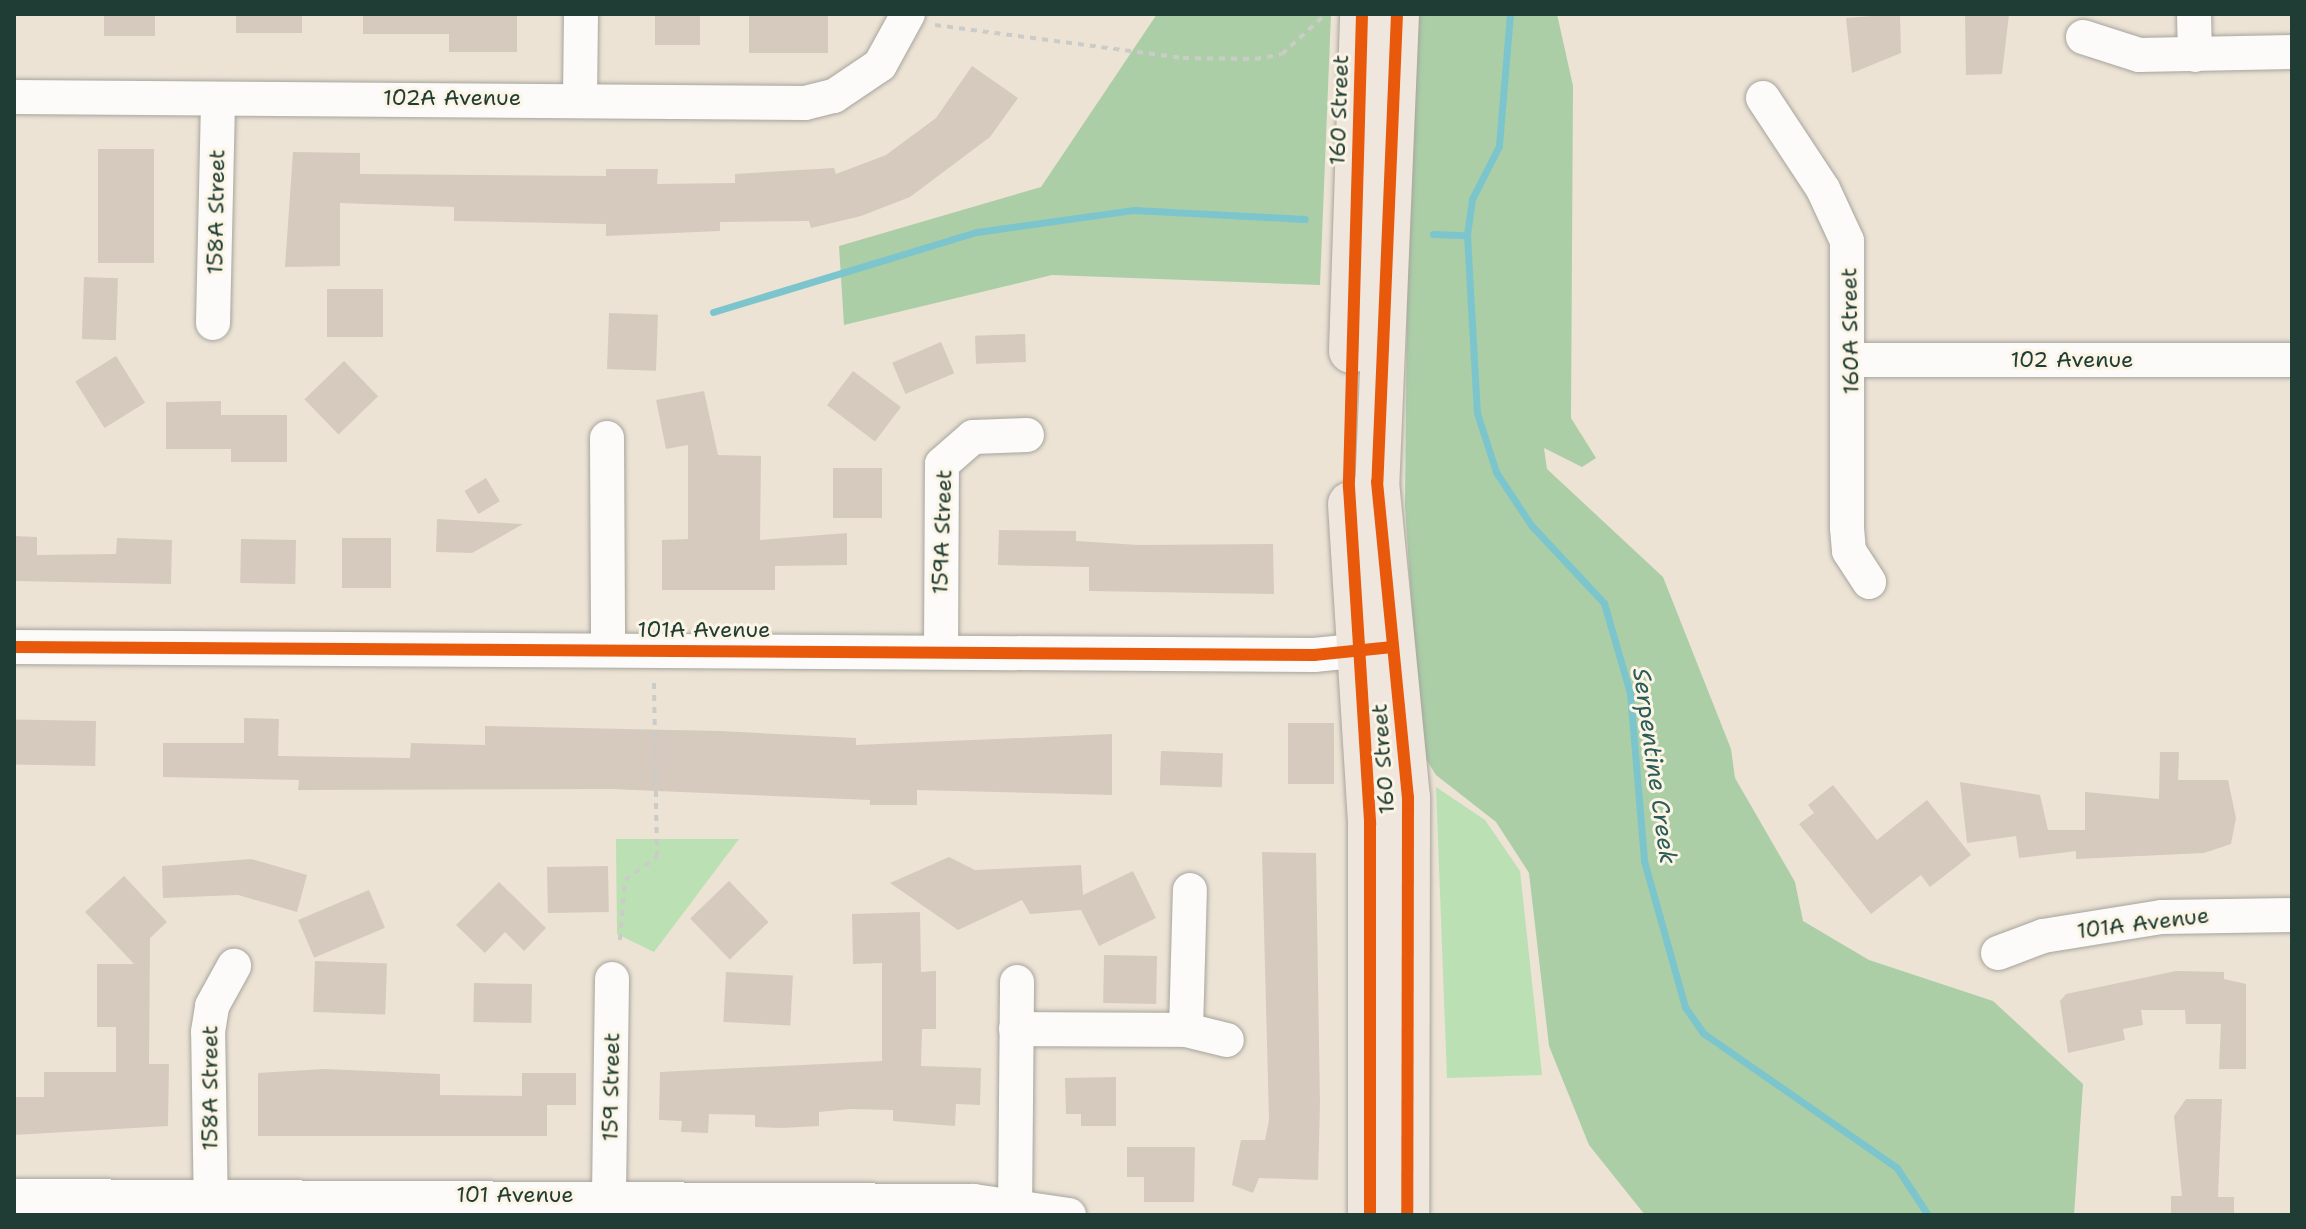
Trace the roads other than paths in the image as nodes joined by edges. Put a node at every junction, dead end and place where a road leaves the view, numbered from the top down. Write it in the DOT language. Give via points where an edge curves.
graph roads {
  1 [pos="581,14"];
  2 [pos="1362,14"];
  3 [pos="1397,14"];
  4 [pos="2194,14"];
  5 [pos="918,19"];
  6 [pos="2083,37"];
  7 [pos="2292,52"];
  8 [pos="2195,55"];
  9 [pos="14,97"];
  10 [pos="580,98"];
  11 [pos="1763,98"];
  12 [pos="218,100"];
  13 [pos="213,323"];
  14 [pos="1853,360"];
  15 [pos="2292,360"];
  16 [pos="1027,435"];
  17 [pos="607,438"];
  18 [pos="1869,582"];
  19 [pos="14,647"];
  20 [pos="941,649"];
  21 [pos="608,650"];
  22 [pos="1374,650"];
  23 [pos="1190,890"];
  24 [pos="2292,915"];
  25 [pos="1998,953"];
  26 [pos="234,966"];
  27 [pos="612,979"];
  28 [pos="1017,982"];
  29 [pos="1016,1029"];
  30 [pos="1186,1030"];
  31 [pos="1227,1040"];
  32 [pos="609,1195"];
  33 [pos="14,1196"];
  34 [pos="211,1205"];
  35 [pos="1015,1208"];
  36 [pos="1069,1215"];
  37 [pos="1370,1215"];
  38 [pos="1407,1215"];
  1 -- 10 [label="street"];
  2 -- 22 [label="main road, 160 Street" via="1349,487"];
  3 -- 22 [label="main road, 160 Street"];
  4 -- 8 [label="street"];
  5 -- 10 [label="street, 102A Avenue" via="880,65 834,96 805,103"];
  6 -- 8 [label="street" via="2139,55"];
  7 -- 8 [label="street"];
  9 -- 12 [label="street, 102A Avenue"];
  10 -- 12 [label="street, 102A Avenue"];
  11 -- 14 [label="street, 160A Street" via="1843,224"];
  12 -- 13 [label="street, 158A Street"];
  14 -- 15 [label="street, 102 Avenue"];
  14 -- 18 [label="street, 160A Street" via="1848,539"];
  16 -- 20 [label="street, 159A Street" via="973,437 942,464"];
  17 -- 21 [label="street"];
  19 -- 21 [label="street, 101A Avenue"];
  20 -- 21 [label="street, 101A Avenue"];
  20 -- 22 [label="street, 101A Avenue"];
  22 -- 37 [label="main road, 160 Street"];
  22 -- 38 [label="main road, 160 Street" via="1408,797"];
  23 -- 30 [label="street"];
  24 -- 25 [label="street, 101A Avenue" via="2161,917 2043,936"];
  26 -- 34 [label="street, 158A Street" via="212,1006 208,1032"];
  27 -- 32 [label="street, 159 Street"];
  28 -- 29 [label="street"];
  29 -- 30 [label="street"];
  29 -- 35 [label="street"];
  30 -- 31 [label="street"];
  32 -- 34 [label="street, 101 Avenue"];
  32 -- 35 [label="street, 101 Avenue"];
  33 -- 34 [label="street, 101 Avenue"];
  35 -- 36 [label="street, 101 Avenue"];
}
